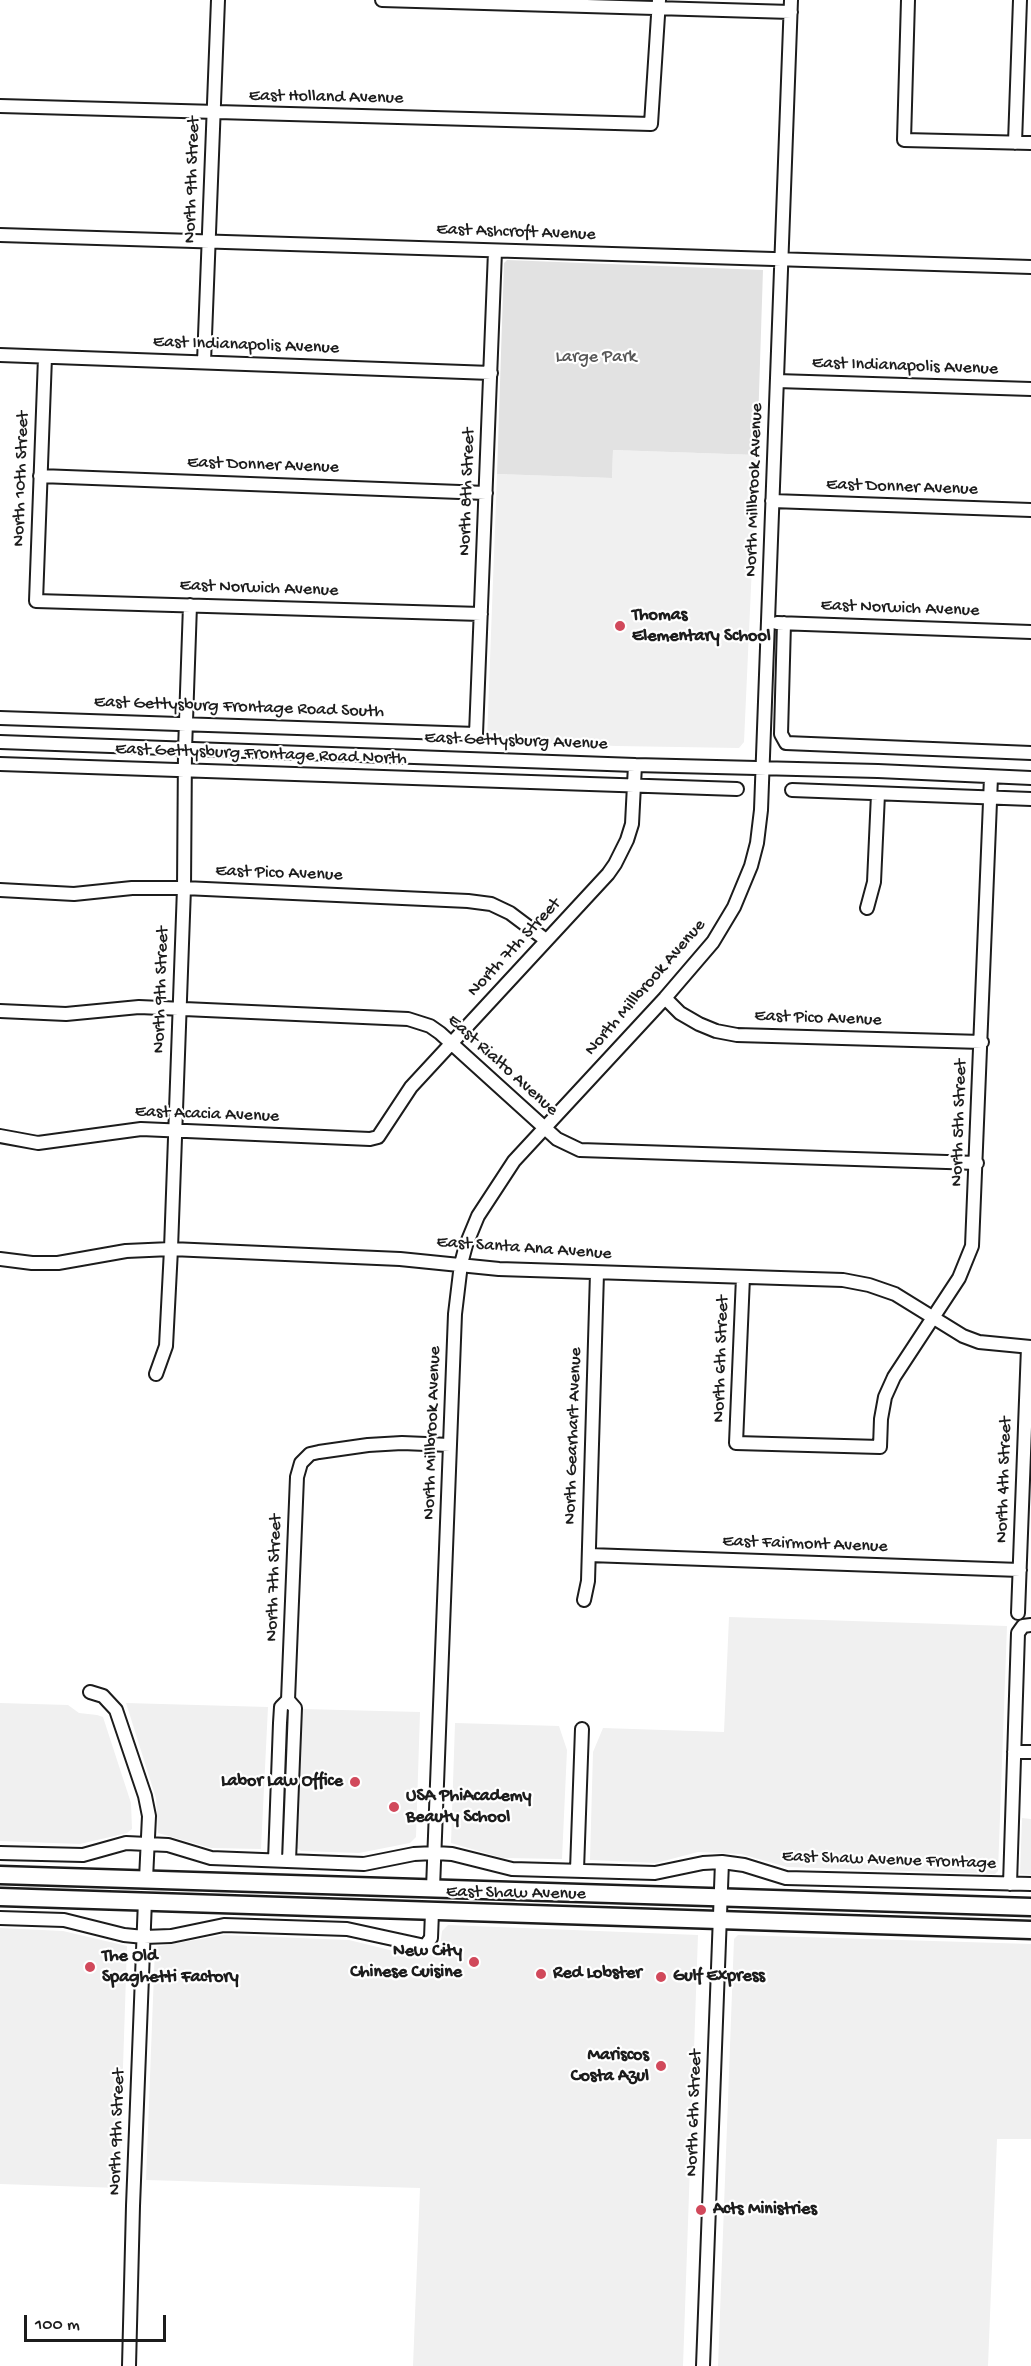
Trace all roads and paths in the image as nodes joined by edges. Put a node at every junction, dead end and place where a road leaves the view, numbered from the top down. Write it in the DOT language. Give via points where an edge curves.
graph roads {
  1 [pos="218,0"];
  2 [pos="382,0"];
  3 [pos="908,0"];
  4 [pos="1020,0"];
  5 [pos="659,4"];
  6 [pos="791,6"];
  7 [pos="0,106"];
  8 [pos="213,113"];
  9 [pos="1015,143"];
  10 [pos="1031,143"];
  11 [pos="0,235"];
  12 [pos="208,242"];
  13 [pos="495,251"];
  14 [pos="782,259"];
  15 [pos="1031,267"];
  16 [pos="0,355"];
  17 [pos="45,357"];
  18 [pos="204,362"];
  19 [pos="491,373"];
  20 [pos="777,381"];
  21 [pos="1031,389"];
  22 [pos="39,476"];
  23 [pos="486,493"];
  24 [pos="772,501"];
  25 [pos="1031,510"];
  26 [pos="36,601"];
  27 [pos="190,605"];
  28 [pos="481,614"];
  29 [pos="768,623"];
  30 [pos="784,623"];
  31 [pos="1031,632"];
  32 [pos="0,718"];
  33 [pos="186,724"];
  34 [pos="476,734"];
  35 [pos="0,742"];
  36 [pos="185,750"];
  37 [pos="1031,753"];
  38 [pos="0,764"];
  39 [pos="635,765"];
  40 [pos="762,768"];
  41 [pos="185,771"];
  42 [pos="991,777"];
  43 [pos="1031,778"];
  44 [pos="635,786"];
  45 [pos="737,789"];
  46 [pos="792,790"];
  47 [pos="878,794"];
  48 [pos="990,798"];
  49 [pos="1031,799"];
  50 [pos="184,888"];
  51 [pos="0,890"];
  52 [pos="867,908"];
  53 [pos="546,940"];
  54 [pos="666,998"];
  55 [pos="180,1008"];
  56 [pos="0,1011"];
  57 [pos="981,1042"];
  58 [pos="451,1043"];
  59 [pos="543,1128"];
  60 [pos="176,1129"];
  61 [pos="0,1136"];
  62 [pos="378,1137"];
  63 [pos="977,1163"];
  64 [pos="171,1249"];
  65 [pos="0,1259"];
  66 [pos="461,1264"];
  67 [pos="597,1273"];
  68 [pos="743,1277"];
  69 [pos="933,1318"];
  70 [pos="1029,1347"];
  71 [pos="156,1374"];
  72 [pos="450,1445"];
  73 [pos="880,1447"];
  74 [pos="589,1555"];
  75 [pos="1020,1570"];
  76 [pos="584,1600"];
  77 [pos="1018,1613"];
  78 [pos="1031,1625"];
  79 [pos="90,1692"];
  80 [pos="288,1700"];
  81 [pos="582,1729"];
  82 [pos="1014,1752"];
  83 [pos="1031,1752"];
  84 [pos="147,1844"];
  85 [pos="0,1853"];
  86 [pos="435,1853"];
  87 [pos="275,1860"];
  88 [pos="289,1861"];
  89 [pos="722,1862"];
  90 [pos="577,1870"];
  91 [pos="0,1875"];
  92 [pos="146,1879"];
  93 [pos="1010,1884"];
  94 [pos="1031,1884"];
  95 [pos="332,1885"];
  96 [pos="0,1886"];
  97 [pos="434,1888"];
  98 [pos="0,1897"];
  99 [pos="721,1897"];
  100 [pos="145,1900"];
  101 [pos="1031,1907"];
  102 [pos="432,1912"];
  103 [pos="0,1917"];
  104 [pos="720,1919"];
  105 [pos="1031,1930"];
  106 [pos="144,1936"];
  107 [pos="129,2366"];
  108 [pos="703,2366"];
  1 -- 8 [label="street, North 9th Street"];
  2 -- 5 [label="street"];
  3 -- 9 [label="street" via="904,140"];
  4 -- 9 [label="street"];
  5 -- 6 [label="street"];
  5 -- 8 [label="street, East Holland Avenue" via="651,124"];
  6 -- 14 [label="street, North Millbrook Avenue"];
  7 -- 8 [label="street, East Holland Avenue"];
  8 -- 12 [label="street, North 9th Street"];
  9 -- 10 [label="street"];
  11 -- 12 [label="street, East Ashcroft Avenue"];
  12 -- 13 [label="street, East Ashcroft Avenue"];
  12 -- 18 [label="street, North 9th Street"];
  13 -- 14 [label="street, East Ashcroft Avenue"];
  13 -- 19 [label="street, North 8th Street"];
  14 -- 15 [label="street, East Ashcroft Avenue"];
  14 -- 20 [label="street, North Millbrook Avenue"];
  16 -- 17 [label="street, East Indianapolis Avenue"];
  17 -- 18 [label="street, East Indianapolis Avenue"];
  17 -- 22 [label="street, North 10th Street"];
  18 -- 19 [label="street, East Indianapolis Avenue"];
  19 -- 23 [label="street, North 8th Street"];
  20 -- 21 [label="street, East Indianapolis Avenue"];
  20 -- 24 [label="street, North Millbrook Avenue"];
  22 -- 23 [label="street, East Donner Avenue"];
  22 -- 26 [label="street, North 10th Street"];
  23 -- 28 [label="street, North 8th Street"];
  24 -- 25 [label="street, East Donner Avenue"];
  24 -- 29 [label="street, North Millbrook Avenue"];
  26 -- 27 [label="street, East Norwich Avenue"];
  27 -- 28 [label="street, East Norwich Avenue"];
  27 -- 33 [label="street, North 9th Street"];
  28 -- 34 [label="street, North 8th Street"];
  29 -- 30 [label="street, East Norwich Avenue"];
  29 -- 40 [label="street, North Millbrook Avenue"];
  30 -- 31 [label="street, East Norwich Avenue"];
  30 -- 37 [label="street" via="781,734 792,744"];
  32 -- 33 [label="street, East Gettysburg Frontage Road South"];
  33 -- 34 [label="street, East Gettysburg Frontage Road South"];
  33 -- 36 [label="street, North 9th Street"];
  35 -- 36 [label="street, East Gettysburg Avenue"];
  36 -- 39 [label="street, East Gettysburg Avenue"];
  36 -- 41 [label="street, North 9th Street"];
  38 -- 41 [label="street, East Gettysburg Frontage Road North"];
  39 -- 40 [label="street, East Gettysburg Avenue"];
  39 -- 44 [label="street, North 7th Street"];
  40 -- 42 [label="street, East Gettysburg Avenue"];
  40 -- 54 [label="street, North Millbrook Avenue" via="757,843 743,888 713,942"];
  41 -- 44 [label="street, East Gettysburg Frontage Road North"];
  41 -- 50 [label="street, North 9th Street"];
  42 -- 43 [label="street, East Gettysburg Avenue"];
  42 -- 48 [label="street, North 5th Street"];
  44 -- 45 [label="street, East Gettysburg Frontage Road North"];
  44 -- 53 [label="street, North 7th Street" via="632,824 615,864"];
  46 -- 47 [label="street"];
  47 -- 48 [label="street"];
  47 -- 52 [label="street" via="874,882"];
  48 -- 49 [label="street"];
  48 -- 57 [label="street, North 5th Street"];
  50 -- 51 [label="street, East Pico Avenue" via="74,894"];
  50 -- 53 [label="street, East Pico Avenue" via="491,904"];
  50 -- 55 [label="street, North 9th Street"];
  53 -- 58 [label="street, North 7th Street"];
  54 -- 57 [label="street, East Pico Avenue" via="680,1013 699,1024 737,1035"];
  54 -- 59 [label="street, North Millbrook Avenue"];
  55 -- 56 [label="street, East Rialto Avenue" via="139,1007 66,1014"];
  55 -- 58 [label="street, East Rialto Avenue" via="408,1019 430,1026"];
  55 -- 60 [label="street, North 9th Street"];
  57 -- 63 [label="street, North 5th Street"];
  58 -- 59 [label="street, East Rialto Avenue"];
  58 -- 62 [label="street, North 7th Street" via="411,1087"];
  59 -- 63 [label="street, East Rialto Avenue" via="568,1146 593,1151"];
  59 -- 66 [label="street, North Millbrook Avenue" via="514,1161 478,1216"];
  60 -- 61 [label="street, East Acacia Avenue" via="115,1131 38,1143"];
  60 -- 62 [label="street, East Acacia Avenue"];
  60 -- 64 [label="street, North 9th Street"];
  63 -- 69 [label="street, North 5th Street" via="972,1246 959,1278"];
  64 -- 65 [label="street, East Santa Ana Avenue" via="126,1251 58,1263"];
  64 -- 66 [label="street, East Santa Ana Avenue"];
  64 -- 71 [label="street, North 9th Street" via="166,1346"];
  66 -- 67 [label="street, East Santa Ana Avenue"];
  66 -- 72 [label="street, North Millbrook Avenue"];
  67 -- 68 [label="street, East Santa Ana Avenue"];
  67 -- 74 [label="street, North Gearhart Avenue"];
  68 -- 69 [label="street, East Santa Ana Avenue" via="869,1284 895,1294"];
  68 -- 73 [label="street, North 6th Street" via="736,1443"];
  69 -- 70 [label="street, East Santa Ana Avenue" via="979,1342"];
  69 -- 73 [label="street, North 5th Street" via="885,1397"];
  70 -- 75 [label="street, North 4th Street"];
  72 -- 80 [label="street, North 7th Street" via="384,1444 319,1452 300,1463"];
  72 -- 86 [label="street, North Millbrook Avenue"];
  74 -- 75 [label="street, East Fairmont Avenue"];
  74 -- 76 [label="street, North Gearhart Avenue"];
  75 -- 77 [label="street, North 4th Street"];
  78 -- 82 [label="street" via="1023,1626 1018,1633"];
  79 -- 84 [label="street" via="110,1702 121,1722 148,1806"];
  80 -- 87 [label="street, North 7th Street" via="281,1707"];
  80 -- 88 [label="street, North 7th Street" via="294,1708"];
  81 -- 90 [label="street"];
  82 -- 83 [label="street"];
  82 -- 93 [label="street"];
  84 -- 85 [label="street, East Shaw Avenue Frontage" via="126,1843 84,1856"];
  84 -- 87 [label="street, East Shaw Avenue Frontage" via="168,1845 211,1858"];
  84 -- 92 [label="street"];
  86 -- 88 [label="street, East Shaw Avenue Frontage" via="364,1864"];
  86 -- 90 [label="street, East Shaw Avenue Frontage" via="500,1867"];
  86 -- 97 [label="street, North Millbrook Avenue"];
  87 -- 88 [label="street, East Shaw Avenue Frontage"];
  89 -- 90 [label="street, East Shaw Avenue Frontage" via="655,1873"];
  89 -- 93 [label="street, East Shaw Avenue Frontage" via="744,1864 786,1878"];
  89 -- 99 [label="street, North 6th Street"];
  91 -- 92 [label="main road, East Shaw Avenue"];
  92 -- 95 [label="main road, East Shaw Avenue"];
  92 -- 96 [label="main road" via="142,1886 132,1890"];
  93 -- 94 [label="street, East Shaw Avenue Frontage"];
  95 -- 97 [label="main road, East Shaw Avenue"];
  95 -- 100 [label="main road" via="288,1895 160,1890 150,1893"];
  97 -- 99 [label="main road, East Shaw Avenue"];
  98 -- 100 [label="main road, East Shaw Avenue"];
  99 -- 101 [label="main road, East Shaw Avenue"];
  99 -- 104 [label="street, North 6th Street"];
  100 -- 102 [label="main road, East Shaw Avenue"];
  100 -- 106 [label="street, North 9th Street"];
  102 -- 104 [label="main road, East Shaw Avenue"];
  102 -- 106 [label="street" via="431,1938 425,1946 348,1929 224,1925 171,1936"];
  103 -- 106 [label="street" via="64,1920"];
  104 -- 105 [label="main road, East Shaw Avenue"];
  104 -- 108 [label="street, North 6th Street"];
  106 -- 107 [label="street, North 9th Street"];
}
